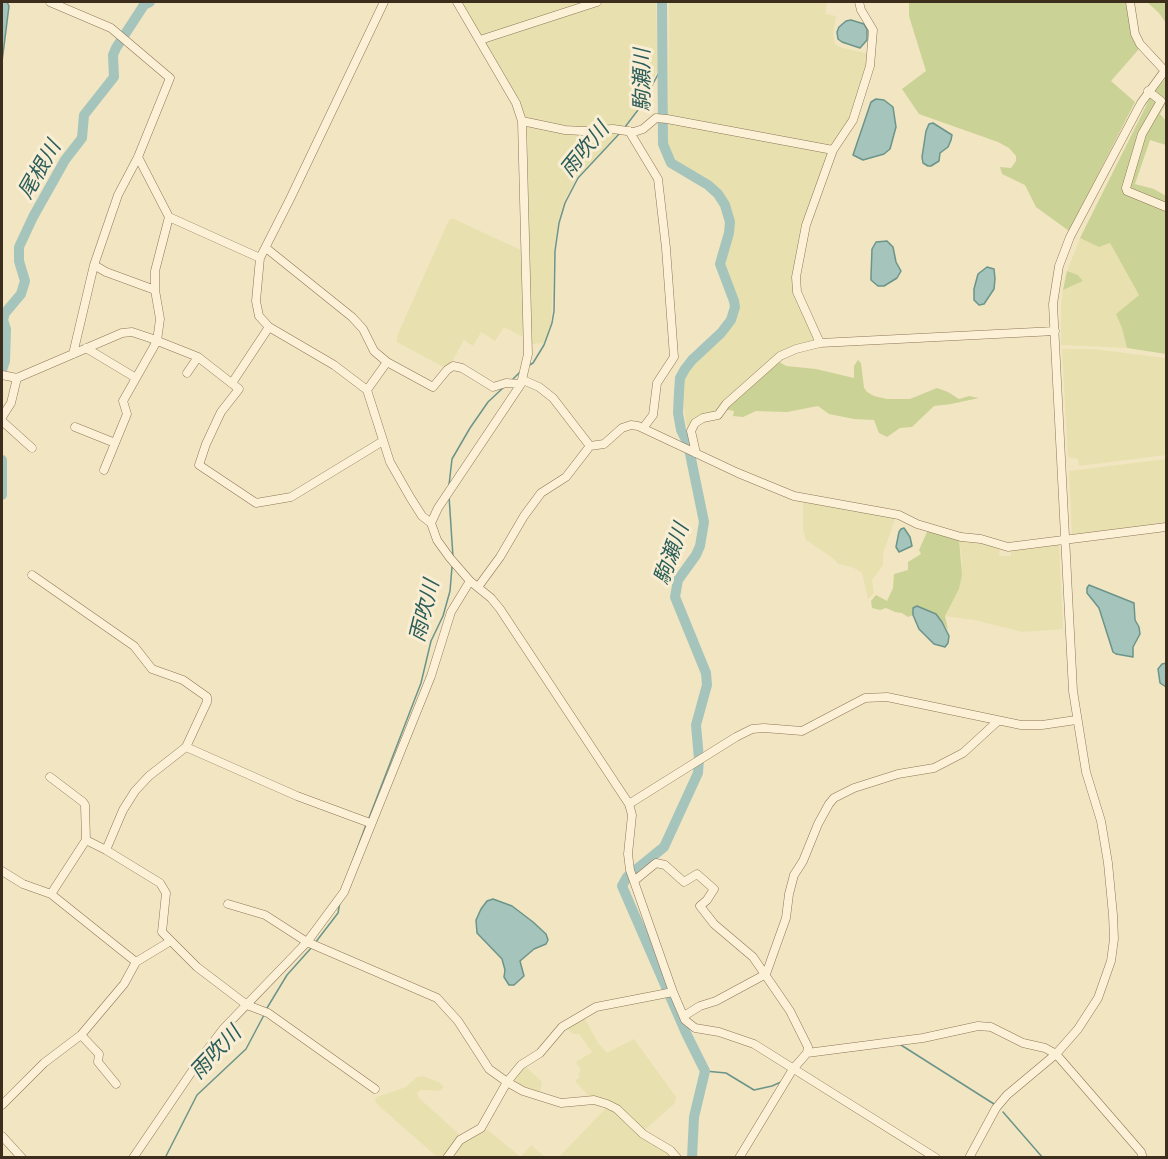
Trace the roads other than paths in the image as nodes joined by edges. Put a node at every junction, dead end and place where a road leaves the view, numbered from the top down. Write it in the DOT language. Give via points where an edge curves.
graph roads {
  1 [pos="50,2"];
  2 [pos="384,2"];
  3 [pos="457,2"];
  4 [pos="597,2"];
  5 [pos="859,2"];
  6 [pos="1130,2"];
  7 [pos="480,40"];
  8 [pos="1166,71"];
  9 [pos="1148,92"];
  10 [pos="522,121"];
  11 [pos="625,130"];
  12 [pos="833,150"];
  13 [pos="138,157"];
  14 [pos="1167,207"];
  15 [pos="169,217"];
  16 [pos="266,248"];
  17 [pos="260,258"];
  18 [pos="94,265"];
  19 [pos="155,290"];
  20 [pos="269,327"];
  21 [pos="1055,331"];
  22 [pos="157,341"];
  23 [pos="820,343"];
  24 [pos="86,348"];
  25 [pos="73,354"];
  26 [pos="198,357"];
  27 [pos="387,362"];
  28 [pos="187,373"];
  29 [pos="2,375"];
  30 [pos="17,378"];
  31 [pos="136,378"];
  32 [pos="521,381"];
  33 [pos="232,383"];
  34 [pos="367,390"];
  35 [pos="2,419"];
  36 [pos="75,427"];
  37 [pos="643,428"];
  38 [pos="383,441"];
  39 [pos="115,443"];
  40 [pos="590,446"];
  41 [pos="32,448"];
  42 [pos="691,451"];
  43 [pos="104,470"];
  44 [pos="431,523"];
  45 [pos="1167,528"];
  46 [pos="1065,541"];
  47 [pos="32,575"];
  48 [pos="470,581"];
  49 [pos="478,587"];
  50 [pos="1076,720"];
  51 [pos="998,721"];
  52 [pos="186,747"];
  53 [pos="50,777"];
  54 [pos="629,804"];
  55 [pos="370,823"];
  56 [pos="86,840"];
  57 [pos="106,850"];
  58 [pos="2,871"];
  59 [pos="633,876"];
  60 [pos="51,894"];
  61 [pos="228,904"];
  62 [pos="169,942"];
  63 [pos="307,942"];
  64 [pos="136,962"];
  65 [pos="766,974"];
  66 [pos="673,992"];
  67 [pos="247,1005"];
  68 [pos="684,1016"];
  69 [pos="81,1035"];
  70 [pos="807,1053"];
  71 [pos="1056,1054"];
  72 [pos="793,1070"];
  73 [pos="507,1082"];
  74 [pos="116,1084"];
  75 [pos="375,1089"];
  76 [pos="2,1105"];
  77 [pos="2,1136"];
  78 [pos="22,1158"];
  79 [pos="133,1158"];
  80 [pos="447,1158"];
  81 [pos="677,1158"];
  82 [pos="739,1158"];
  83 [pos="936,1158"];
  84 [pos="969,1158"];
  85 [pos="1143,1158"];
  1 -- 13 [label="street" via="111,28 170,78"];
  2 -- 16 [label="street"];
  3 -- 7 [label="street"];
  4 -- 7 [label="street"];
  5 -- 12 [label="street" via="873,30 870,66 853,120"];
  6 -- 8 [label="street" via="1135,34 1145,51"];
  7 -- 10 [label="street"];
  8 -- 9 [label="street"];
  9 -- 14 [label="street" via="1161,101 1142,134 1126,188"];
  9 -- 21 [label="street" via="1062,256 1053,304"];
  10 -- 11 [label="street" via="565,130"];
  10 -- 32 [label="street" via="527,363"];
  11 -- 12 [label="street" via="643,129 656,118 664,118"];
  11 -- 37 [label="street" via="632,135 658,179 674,357 657,383 653,415"];
  12 -- 23 [label="street" via="806,225 796,277 797,291"];
  13 -- 15 [label="street"];
  13 -- 18 [label="street" via="118,195"];
  15 -- 17 [label="street"];
  15 -- 19 [label="street" via="158,256"];
  16 -- 17 [label="street"];
  16 -- 27 [label="street" via="352,317 374,351"];
  17 -- 20 [label="street" via="257,309"];
  18 -- 19 [label="street"];
  18 -- 25 [label="street"];
  19 -- 22 [label="street" via="160,320"];
  20 -- 33 [label="street"];
  20 -- 34 [label="street" via="334,364"];
  21 -- 23 [label="street"];
  21 -- 46 [label="street"];
  22 -- 24 [label="street" via="122,333"];
  22 -- 26 [label="street"];
  22 -- 31 [label="street"];
  23 -- 42 [label="street" via="780,356 718,415 695,423"];
  24 -- 25 [label="street"];
  24 -- 31 [label="street"];
  25 -- 30 [label="street"];
  26 -- 28 [label="street"];
  26 -- 33 [label="street"];
  27 -- 32 [label="street" via="433,387 453,366 493,387"];
  27 -- 34 [label="street"];
  29 -- 30 [label="street"];
  30 -- 35 [label="street"];
  31 -- 39 [label="street" via="123,401 127,414"];
  32 -- 40 [label="street" via="539,387 553,398"];
  32 -- 44 [label="street"];
  33 -- 38 [label="street" via="239,389 221,412 199,465 256,503 291,497"];
  34 -- 38 [label="street"];
  35 -- 41 [label="street"];
  36 -- 39 [label="street"];
  37 -- 40 [label="street" via="631,424 604,444"];
  37 -- 42 [label="street"];
  38 -- 44 [label="street" via="410,497"];
  39 -- 43 [label="street"];
  40 -- 49 [label="street" via="566,477 541,492"];
  42 -- 46 [label="street" via="794,496 899,515 961,537 1008,547"];
  44 -- 48 [label="street" via="437,540"];
  45 -- 46 [label="street"];
  46 -- 50 [label="street"];
  47 -- 52 [label="street" via="134,646 152,669 183,680 207,697"];
  48 -- 49 [label="street"];
  48 -- 55 [label="street" via="451,612 431,676"];
  49 -- 54 [label="street" via="500,609"];
  50 -- 51 [label="street" via="1042,726"];
  50 -- 71 [label="street" via="1101,821 1114,939 1098,998"];
  51 -- 54 [label="street" via="887,697 865,698 798,732 752,729"];
  51 -- 65 [label="street" via="963,753 947,762 854,788 839,794 829,804 794,875 786,918"];
  52 -- 55 [label="street"];
  52 -- 57 [label="street" via="135,791"];
  53 -- 56 [label="street" via="85,805"];
  54 -- 59 [label="street" via="632,815 628,854"];
  55 -- 63 [label="street" via="344,892"];
  56 -- 57 [label="street"];
  56 -- 60 [label="street"];
  57 -- 62 [label="street" via="160,883 166,893 162,933"];
  58 -- 60 [label="street"];
  59 -- 65 [label="street" via="656,863 665,865 684,882 697,874 714,889 700,906"];
  59 -- 66 [label="street"];
  60 -- 64 [label="street"];
  61 -- 63 [label="street" via="264,915"];
  62 -- 64 [label="street"];
  62 -- 67 [label="street"];
  63 -- 67 [label="street"];
  63 -- 73 [label="street" via="437,998 458,1021 489,1069"];
  64 -- 69 [label="street" via="124,984"];
  65 -- 68 [label="street"];
  65 -- 70 [label="street" via="790,1011 808,1047"];
  66 -- 68 [label="street"];
  66 -- 73 [label="street" via="596,1007 562,1027"];
  67 -- 75 [label="street" via="265,1011"];
  67 -- 79 [label="street" via="201,1058"];
  68 -- 72 [label="street" via="695,1028 754,1044"];
  69 -- 74 [label="street" via="99,1054 98,1062"];
  69 -- 76 [label="street" via="44,1063"];
  70 -- 71 [label="street" via="985,1026"];
  70 -- 72 [label="street"];
  71 -- 84 [label="street" via="996,1108"];
  71 -- 85 [label="street" via="1142,1152"];
  72 -- 82 [label="street"];
  72 -- 83 [label="street"];
  73 -- 80 [label="street" via="481,1128 460,1140"];
  73 -- 81 [label="street" via="529,1094 561,1103 594,1100 608,1104"];
  77 -- 78 [label="street"];
}
